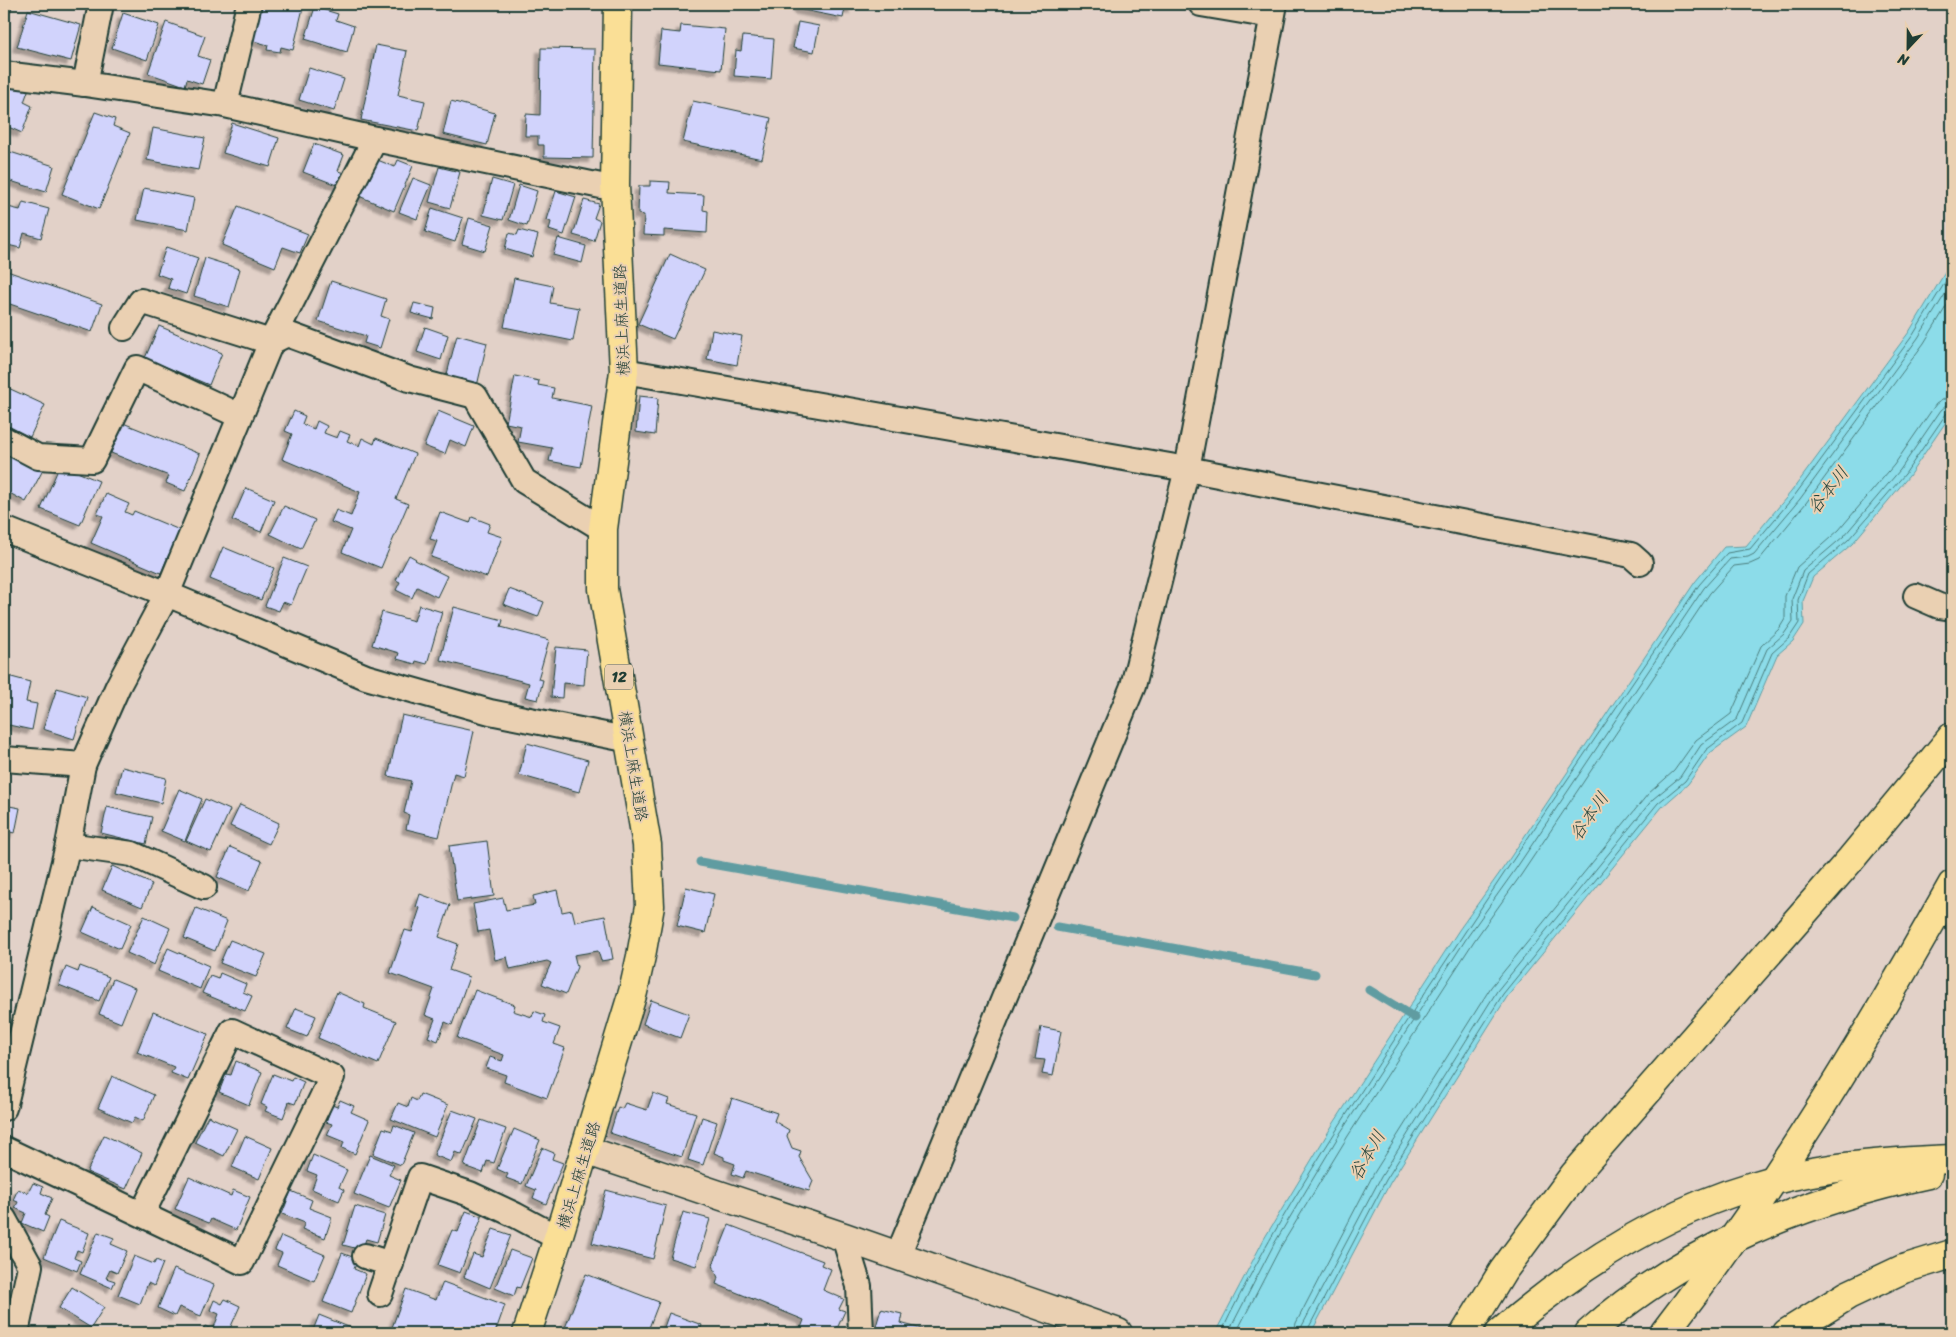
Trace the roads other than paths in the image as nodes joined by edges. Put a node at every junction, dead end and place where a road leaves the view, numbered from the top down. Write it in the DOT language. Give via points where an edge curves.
graph roads {
  1 [pos="101,4"];
  2 [pos="249,4"];
  3 [pos="618,4"];
  4 [pos="1201,4"];
  5 [pos="1273,10"];
  6 [pos="4,74"];
  7 [pos="85,84"];
  8 [pos="225,105"];
  9 [pos="376,139"];
  10 [pos="615,186"];
  11 [pos="124,328"];
  12 [pos="271,342"];
  13 [pos="624,372"];
  14 [pos="240,416"];
  15 [pos="4,439"];
  16 [pos="1187,469"];
  17 [pos="4,529"];
  18 [pos="603,529"];
  19 [pos="1640,563"];
  20 [pos="168,594"];
  21 [pos="1916,596"];
  22 [pos="1952,608"];
  23 [pos="1952,737"];
  24 [pos="630,740"];
  25 [pos="4,759"];
  26 [pos="83,765"];
  27 [pos="68,845"];
  28 [pos="1952,885"];
  29 [pos="204,887"];
  30 [pos="4,1108"];
  31 [pos="4,1149"];
  32 [pos="585,1150"];
  33 [pos="1952,1159"];
  34 [pos="1952,1169"];
  35 [pos="142,1214"];
  36 [pos="4,1219"];
  37 [pos="844,1237"];
  38 [pos="558,1238"];
  39 [pos="1952,1254"];
  40 [pos="898,1255"];
  41 [pos="365,1256"];
  42 [pos="391,1264"];
  43 [pos="380,1294"];
  44 [pos="16,1333"];
  45 [pos="527,1333"];
  46 [pos="861,1333"];
  47 [pos="1118,1333"];
  48 [pos="1465,1333"];
  49 [pos="1500,1333"];
  50 [pos="1589,1333"];
  51 [pos="1664,1333"];
  52 [pos="1787,1333"];
  1 -- 7 [label="street"];
  2 -- 8 [label="street"];
  3 -- 10 [label="main road, 横浜上麻生道路 / 12"];
  4 -- 5 [label="street"];
  5 -- 16 [label="street"];
  6 -- 7 [label="street"];
  7 -- 8 [label="street"];
  8 -- 9 [label="street"];
  9 -- 10 [label="street" via="601,186"];
  9 -- 12 [label="street"];
  10 -- 13 [label="main road, 横浜上麻生道路 / 12"];
  11 -- 12 [label="street" via="141,301"];
  12 -- 14 [label="street"];
  12 -- 18 [label="street" via="287,334 410,379 475,396 524,482"];
  13 -- 16 [label="street"];
  13 -- 18 [label="main road, 横浜上麻生道路 / 12"];
  14 -- 15 [label="street" via="136,368 92,460 38,457"];
  14 -- 20 [label="street"];
  16 -- 19 [label="street" via="1631,555"];
  16 -- 40 [label="street" via="1133,686"];
  17 -- 20 [label="street"];
  18 -- 24 [label="main road, 横浜上麻生道路 / 12" via="603,589"];
  20 -- 24 [label="street" via="366,677 490,712"];
  20 -- 26 [label="street" via="118,686"];
  21 -- 22 [label="street"];
  23 -- 48 [label="main road" via="1852,859 1574,1175 1503,1271"];
  24 -- 32 [label="main road, 横浜上麻生道路 / 12" via="647,845 650,906 633,992"];
  25 -- 26 [label="street"];
  26 -- 27 [label="street"];
  27 -- 29 [label="street" via="132,854"];
  27 -- 30 [label="street"];
  28 -- 51 [label="main road" via="1831,1092 1749,1218"];
  31 -- 35 [label="street"];
  32 -- 37 [label="street"];
  32 -- 38 [label="main road, 横浜上麻生道路 / 12"];
  33 -- 49 [label="main road" via="1866,1164 1808,1173 1755,1185 1705,1202 1612,1249 1559,1285"];
  34 -- 50 [label="main road" via="1831,1199 1764,1225 1675,1268"];
  35 -- 35 [label="street" via="232,1031 332,1077 242,1262"];
  36 -- 44 [label="street" via="30,1266"];
  37 -- 40 [label="street"];
  37 -- 46 [label="street" via="859,1286"];
  38 -- 42 [label="street" via="470,1194 420,1176"];
  38 -- 45 [label="main road, 横浜上麻生道路 / 12"];
  39 -- 52 [label="main road" via="1903,1269 1856,1291"];
  40 -- 47 [label="street"];
  41 -- 42 [label="street"];
  42 -- 43 [label="street"];
}
